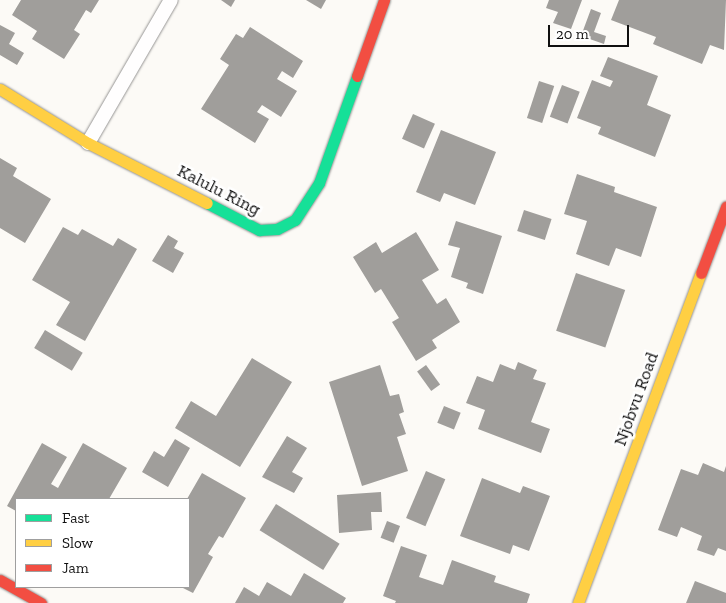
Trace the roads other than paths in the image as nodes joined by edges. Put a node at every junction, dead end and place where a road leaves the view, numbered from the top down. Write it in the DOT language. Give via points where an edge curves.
graph roads {
  1 [pos="171,0"];
  2 [pos="384,0"];
  3 [pos="0,89"];
  4 [pos="88,143"];
  5 [pos="726,207"];
  6 [pos="0,580"];
  7 [pos="41,603"];
  8 [pos="578,603"];
  1 -- 4 [label="lane"];
  2 -- 4 [label="street, Kalulu Ring" via="319,183 295,220 277,229 259,230"];
  3 -- 4 [label="street, Kalulu Ring"];
  5 -- 8 [label="street, Njobvu Road"];
  6 -- 7 [label="street"];
}
